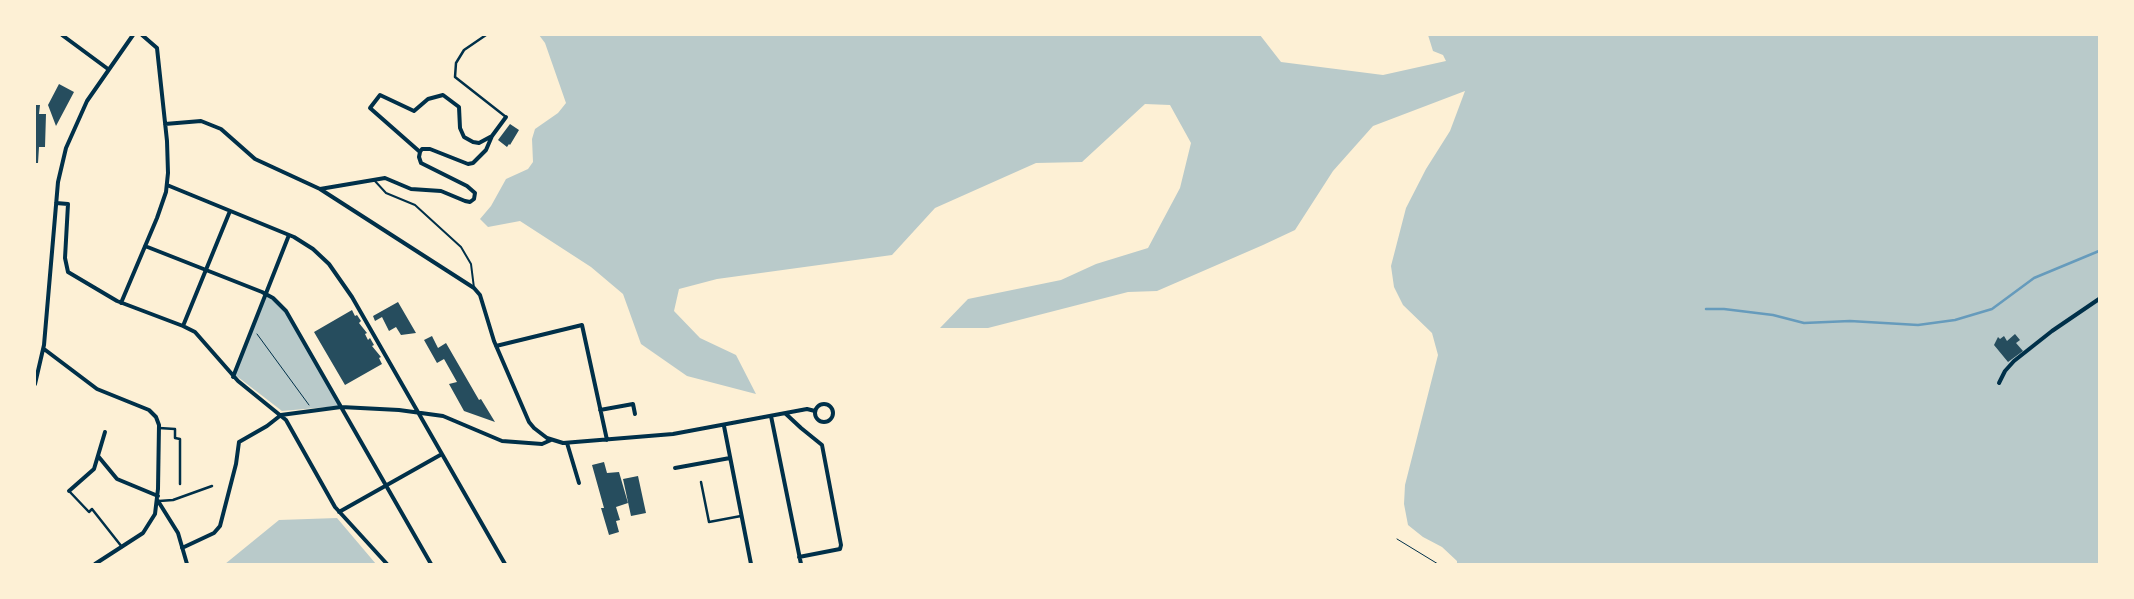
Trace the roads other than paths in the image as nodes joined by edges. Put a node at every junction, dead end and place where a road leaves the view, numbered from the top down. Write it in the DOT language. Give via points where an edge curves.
graph roads {
  1 [pos="62,35"];
  2 [pos="133,35"];
  3 [pos="142,35"];
  4 [pos="486,35"];
  5 [pos="108,69"];
  6 [pos="506,117"];
  7 [pos="165,124"];
  8 [pos="492,136"];
  9 [pos="420,152"];
  10 [pos="372,178"];
  11 [pos="167,185"];
  12 [pos="320,189"];
  13 [pos="56,202"];
  14 [pos="230,211"];
  15 [pos="289,235"];
  16 [pos="145,246"];
  17 [pos="206,270"];
  18 [pos="474,288"];
  19 [pos="265,294"];
  20 [pos="2099,299"];
  21 [pos="121,303"];
  22 [pos="183,326"];
  23 [pos="496,346"];
  24 [pos="44,349"];
  25 [pos="234,377"];
  26 [pos="1999,383"];
  27 [pos="35,384"];
  28 [pos="341,407"];
  29 [pos="600,410"];
  30 [pos="815,411"];
  31 [pos="418,412"];
  32 [pos="635,414"];
  33 [pos="786,414"];
  34 [pos="281,415"];
  35 [pos="771,416"];
  36 [pos="724,426"];
  37 [pos="159,428"];
  38 [pos="105,432"];
  39 [pos="551,440"];
  40 [pos="607,440"];
  41 [pos="567,443"];
  42 [pos="442,454"];
  43 [pos="98,456"];
  44 [pos="730,458"];
  45 [pos="676,468"];
  46 [pos="701,482"];
  47 [pos="579,483"];
  48 [pos="180,484"];
  49 [pos="212,486"];
  50 [pos="387,486"];
  51 [pos="69,491"];
  52 [pos="158,499"];
  53 [pos="339,512"];
  54 [pos="741,516"];
  55 [pos="122,547"];
  56 [pos="182,548"];
  57 [pos="799,557"];
  58 [pos="95,564"];
  59 [pos="187,564"];
  60 [pos="387,564"];
  61 [pos="431,564"];
  62 [pos="505,564"];
  63 [pos="751,564"];
  64 [pos="801,564"];
  1 -- 5 [label="street"];
  2 -- 5 [label="street"];
  3 -- 7 [label="street" via="157,48"];
  4 -- 6 [label="street" via="464,50 456,63 455,77"];
  5 -- 13 [label="street" via="87,102 66,148 58,176"];
  6 -- 8 [label="street"];
  7 -- 11 [label="street" via="169,157"];
  7 -- 12 [label="street" via="193,120 209,123 230,135 261,162"];
  8 -- 9 [label="street" via="486,150 473,163 430,149"];
  8 -- 9 [label="street" via="479,143 464,136 460,128 459,107 443,94 428,99 414,111 380,95 370,108"];
  9 -- 10 [label="street" via="421,163 467,186 475,193 474,199 465,201 441,191 410,189 385,178"];
  10 -- 12 [label="street"];
  10 -- 18 [label="lane" via="386,192 415,205 461,247 471,264"];
  11 -- 14 [label="street"];
  11 -- 16 [label="street"];
  12 -- 18 [label="street"];
  13 -- 21 [label="street" via="68,204 65,258 68,272"];
  13 -- 24 [label="street"];
  14 -- 15 [label="street"];
  14 -- 17 [label="street"];
  15 -- 19 [label="street"];
  15 -- 31 [label="street" via="321,255 337,273"];
  16 -- 17 [label="street"];
  16 -- 21 [label="street"];
  17 -- 19 [label="street"];
  17 -- 22 [label="street"];
  18 -- 23 [label="street" via="480,295"];
  19 -- 25 [label="street"];
  19 -- 28 [label="street" via="289,316"];
  20 -- 26 [label="street" via="2014,361"];
  21 -- 22 [label="street"];
  22 -- 25 [label="street" via="200,338"];
  23 -- 29 [label="street" via="582,325"];
  23 -- 39 [label="street" via="529,422"];
  24 -- 27 [label="street"];
  24 -- 37 [label="street" via="97,389 145,408 153,414"];
  25 -- 34 [label="street"];
  28 -- 31 [label="street"];
  28 -- 34 [label="street"];
  28 -- 50 [label="street"];
  29 -- 32 [label="street" via="633,404"];
  29 -- 40 [label="street"];
  30 -- 30 [label="street" via="822,404 828,405 833,416 826,422 820,421"];
  30 -- 33 [label="street"];
  31 -- 39 [label="street" via="443,416 502,441 542,444"];
  31 -- 42 [label="street"];
  33 -- 35 [label="street"];
  33 -- 57 [label="street" via="822,445 841,545 840,549"];
  34 -- 53 [label="street"];
  34 -- 56 [label="street" via="239,442 220,526"];
  35 -- 36 [label="street"];
  35 -- 57 [label="street"];
  36 -- 40 [label="street"];
  36 -- 44 [label="street"];
  37 -- 48 [label="street" via="175,429 175,438 180,439"];
  37 -- 52 [label="street"];
  38 -- 43 [label="street"];
  39 -- 41 [label="street"];
  40 -- 41 [label="street"];
  41 -- 47 [label="street"];
  42 -- 50 [label="street"];
  42 -- 62 [label="street"];
  43 -- 51 [label="street" via="94,469"];
  43 -- 52 [label="street" via="117,479"];
  44 -- 45 [label="street"];
  44 -- 54 [label="street"];
  46 -- 54 [label="street" via="710,522"];
  49 -- 52 [label="street" via="173,500"];
  50 -- 53 [label="street"];
  50 -- 61 [label="street"];
  51 -- 55 [label="street" via="89,512 92,509"];
  52 -- 55 [label="street" via="152,520 142,533"];
  52 -- 56 [label="street" via="178,533"];
  53 -- 60 [label="street"];
  54 -- 63 [label="street"];
  55 -- 58 [label="street"];
  56 -- 59 [label="street"];
  57 -- 64 [label="street"];
}
